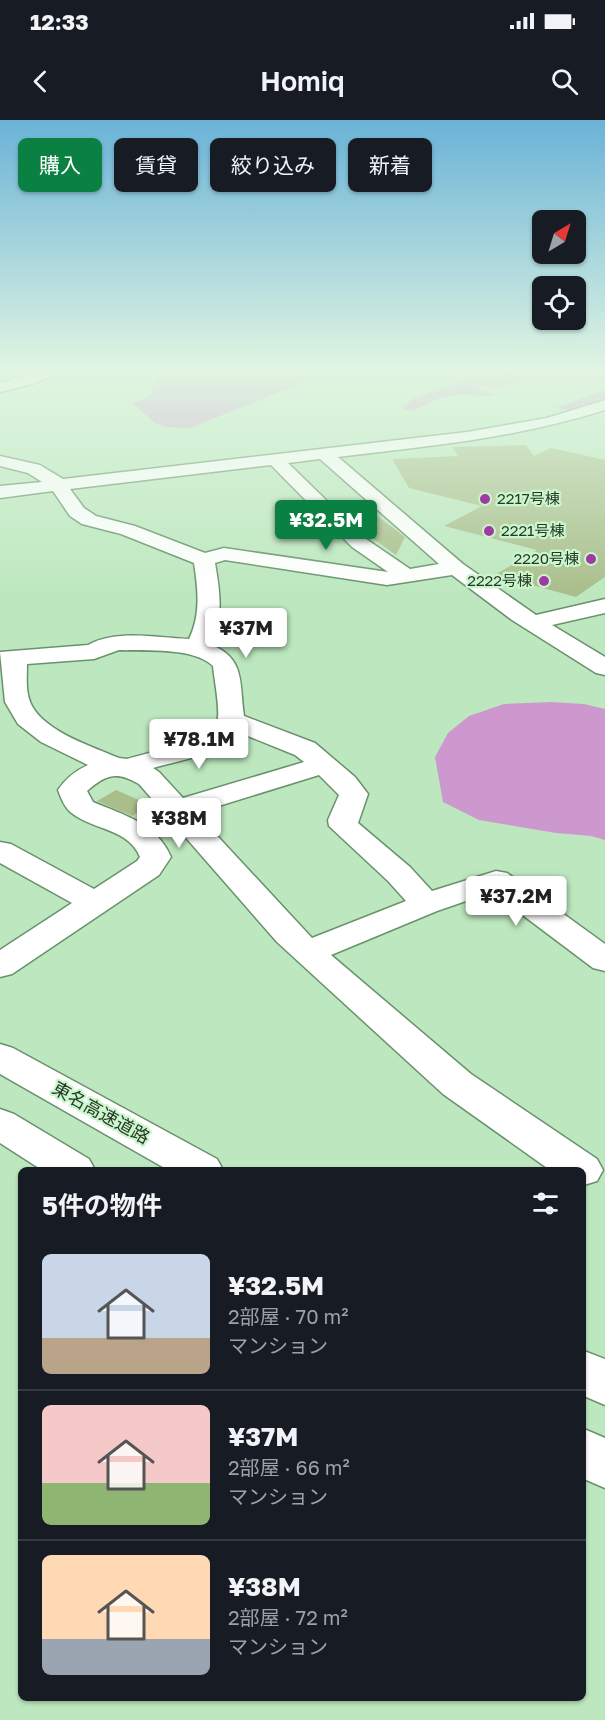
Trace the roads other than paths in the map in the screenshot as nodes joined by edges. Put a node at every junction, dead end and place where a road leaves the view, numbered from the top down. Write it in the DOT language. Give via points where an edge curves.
graph roads {
  1 [pos="398,443"];
  2 [pos="330,449"];
  3 [pos="9,462"];
  4 [pos="50,462"];
  5 [pos="127,462"];
  6 [pos="277,468"];
  7 [pos="163,470"];
  8 [pos="59,485"];
  9 [pos="0,492"];
  10 [pos="204,560"];
  11 [pos="456,568"];
  12 [pos="408,577"];
  13 [pos="605,606"];
  14 [pos="532,623"];
  15 [pos="197,647"];
  16 [pos="8,658"];
  17 [pos="605,668"];
  18 [pos="231,720"];
  19 [pos="324,765"];
  20 [pos="123,767"];
  21 [pos="178,809"];
  22 [pos="0,851"];
  23 [pos="96,903"];
  24 [pos="426,904"];
  25 [pos="307,952"];
  26 [pos="605,960"];
  27 [pos="0,966"];
  28 [pos="0,1057"];
  29 [pos="0,1124"];
  30 [pos="69,1167"];
  31 [pos="197,1167"];
  32 [pos="578,1167"];
  33 [pos="586,1172"];
  34 [pos="605,1184"];
  35 [pos="586,1373"];
  36 [pos="605,1383"];
  37 [pos="586,1454"];
  38 [pos="605,1464"];
  1 -- 2 [label="main road"];
  2 -- 7 [label="main road"];
  2 -- 11 [label="main road"];
  3 -- 4 [label="main road"];
  3 -- 8 [label="main road" via="34,469"];
  5 -- 7 [label="main road"];
  6 -- 12 [label="main road" via="359,543"];
  7 -- 8 [label="main road"];
  8 -- 9 [label="main road"];
  8 -- 10 [label="main road" via="82,517 128,530"];
  10 -- 12 [label="main road" via="224,554 374,578"];
  10 -- 15 [label="main road" via="211,607"];
  11 -- 12 [label="main road"];
  11 -- 14 [label="main road"];
  13 -- 14 [label="main road"];
  14 -- 17 [label="main road"];
  15 -- 16 [label="main road" via="119,643 94,652"];
  15 -- 18 [label="main road" via="225,664"];
  16 -- 20 [label="main road" via="20,707 31,724 49,736"];
  18 -- 19 [label="main road" via="305,748"];
  18 -- 20 [label="main road" via="223,734 205,744"];
  19 -- 21 [label="main road"];
  19 -- 24 [label="main road" via="354,794 344,826 399,874"];
  20 -- 21 [label="main road" via="149,778"];
  20 -- 23 [label="main road" via="96,771 72,790 82,808 146,838 156,857 148,868"];
  21 -- 25 [label="main road"];
  22 -- 23 [label="main road"];
  23 -- 27 [label="main road"];
  24 -- 25 [label="main road"];
  24 -- 26 [label="main road" via="496,880"];
  25 -- 32 [label="main road" via="457,1083"];
  28 -- 31 [label="main road, 東名高速道路"];
  29 -- 30 [label="main road"];
  33 -- 34 [label="main road"];
  35 -- 36 [label="main road"];
  37 -- 38 [label="main road"];
}
